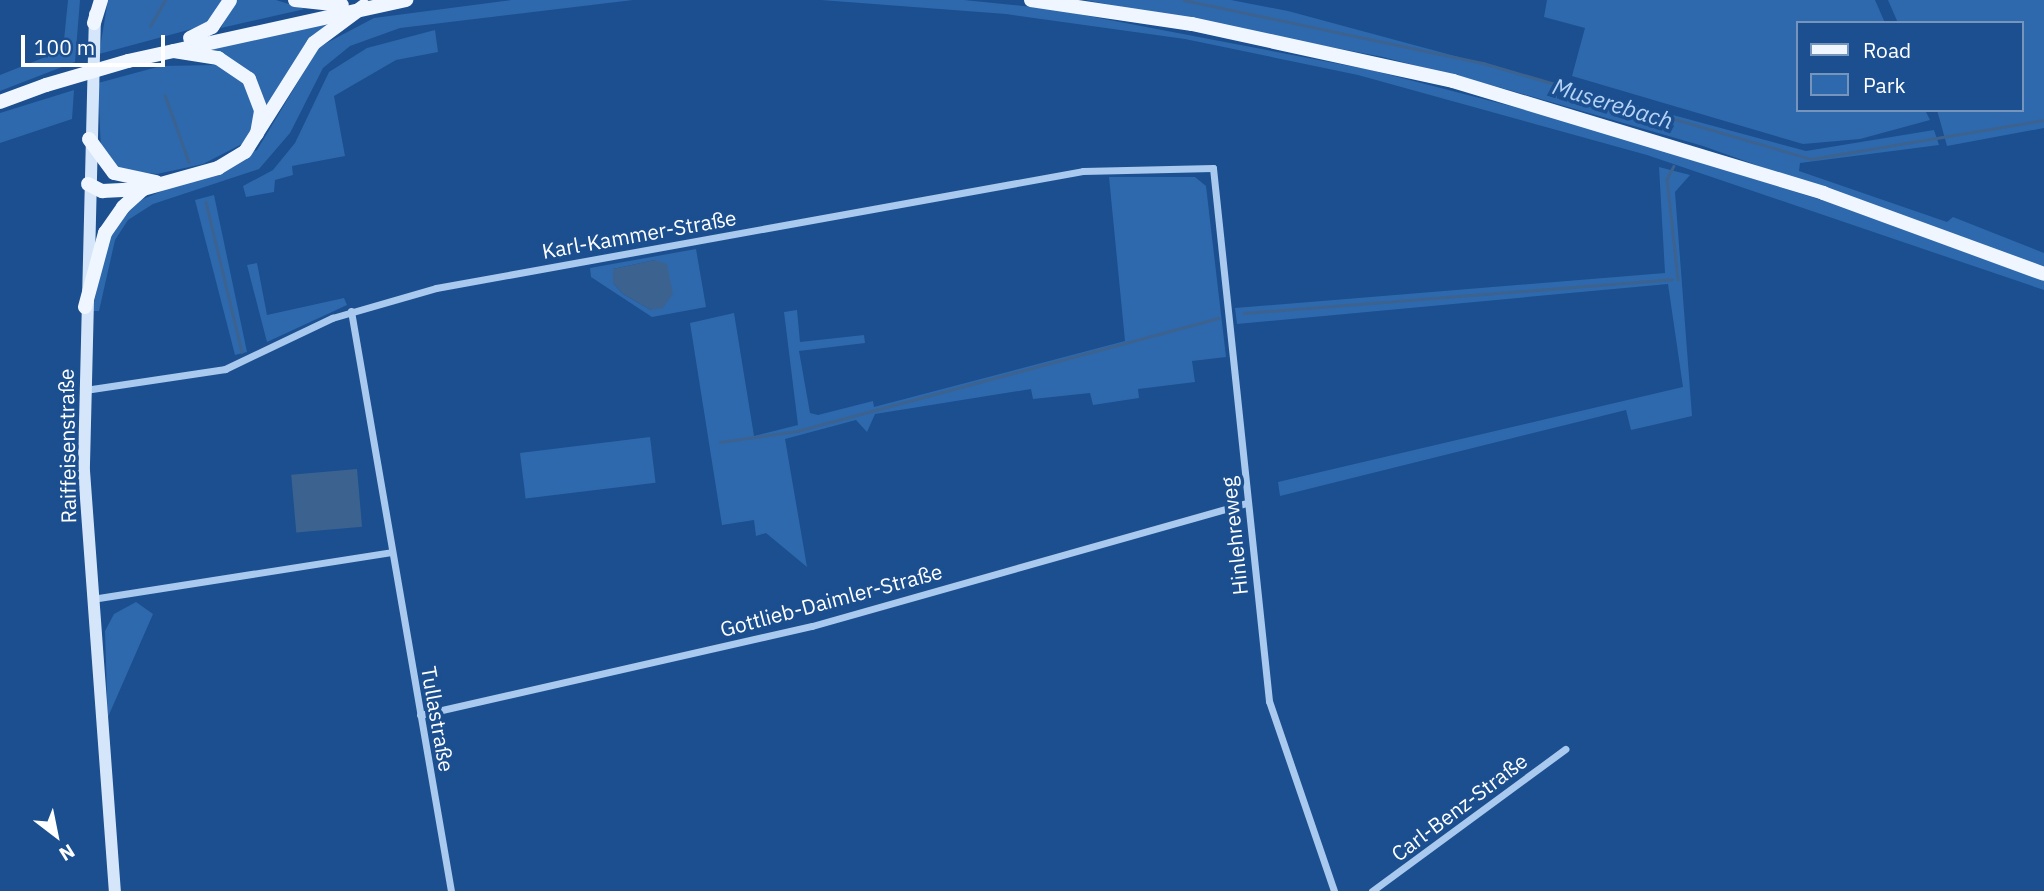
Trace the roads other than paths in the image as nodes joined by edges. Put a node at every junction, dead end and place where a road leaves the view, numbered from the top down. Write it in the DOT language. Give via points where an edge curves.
graph roads {
  1 [pos="98,0"];
  2 [pos="230,0"];
  3 [pos="295,0"];
  4 [pos="406,0"];
  5 [pos="1031,0"];
  6 [pos="364,6"];
  7 [pos="94,23"];
  8 [pos="166,50"];
  9 [pos="0,102"];
  10 [pos="89,139"];
  11 [pos="256,139"];
  12 [pos="1213,168"];
  13 [pos="88,184"];
  14 [pos="137,184"];
  15 [pos="2044,274"];
  16 [pos="85,307"];
  17 [pos="351,311"];
  18 [pos="85,390"];
  19 [pos="1247,503"];
  20 [pos="391,552"];
  21 [pos="91,599"];
  22 [pos="420,715"];
  23 [pos="1565,749"];
  24 [pos="116,891"];
  25 [pos="451,891"];
  26 [pos="1334,891"];
  27 [pos="1372,891"];
  1 -- 7 [label="main road"];
  2 -- 8 [label="main road" via="212,27"];
  3 -- 6 [label="main road"];
  4 -- 6 [label="main road"];
  5 -- 15 [label="main road" via="1192,24 1453,81 1823,193"];
  6 -- 8 [label="main road"];
  6 -- 11 [label="main road" via="314,43"];
  7 -- 10 [label="street, Raiffeisenstraße"];
  8 -- 9 [label="main road, bridge"];
  8 -- 11 [label="main road" via="218,58 249,79 261,111"];
  10 -- 13 [label="street, Raiffeisenstraße"];
  10 -- 14 [label="main road" via="104,165"];
  11 -- 14 [label="main road" via="218,168"];
  12 -- 17 [label="street, Karl-Kammer-Straße" via="1083,172 427,290"];
  12 -- 19 [label="street, Hinlehreweg"];
  13 -- 14 [label="main road"];
  13 -- 16 [label="street, Raiffeisenstraße"];
  14 -- 16 [label="main road" via="105,233"];
  16 -- 18 [label="street, Raiffeisenstraße"];
  17 -- 18 [label="street, Karl-Kammer-Straße" via="225,369"];
  17 -- 20 [label="street, Tullastraße"];
  18 -- 21 [label="street, Raiffeisenstraße"];
  19 -- 22 [label="street, Gottlieb-Daimler-Straße" via="812,626"];
  19 -- 26 [label="street, Hinlehreweg" via="1269,701"];
  20 -- 21 [label="street"];
  20 -- 22 [label="street, Tullastraße"];
  21 -- 24 [label="street, Raiffeisenstraße"];
  22 -- 25 [label="street, Tullastraße"];
  23 -- 27 [label="street, Carl-Benz-Straße"];
}
